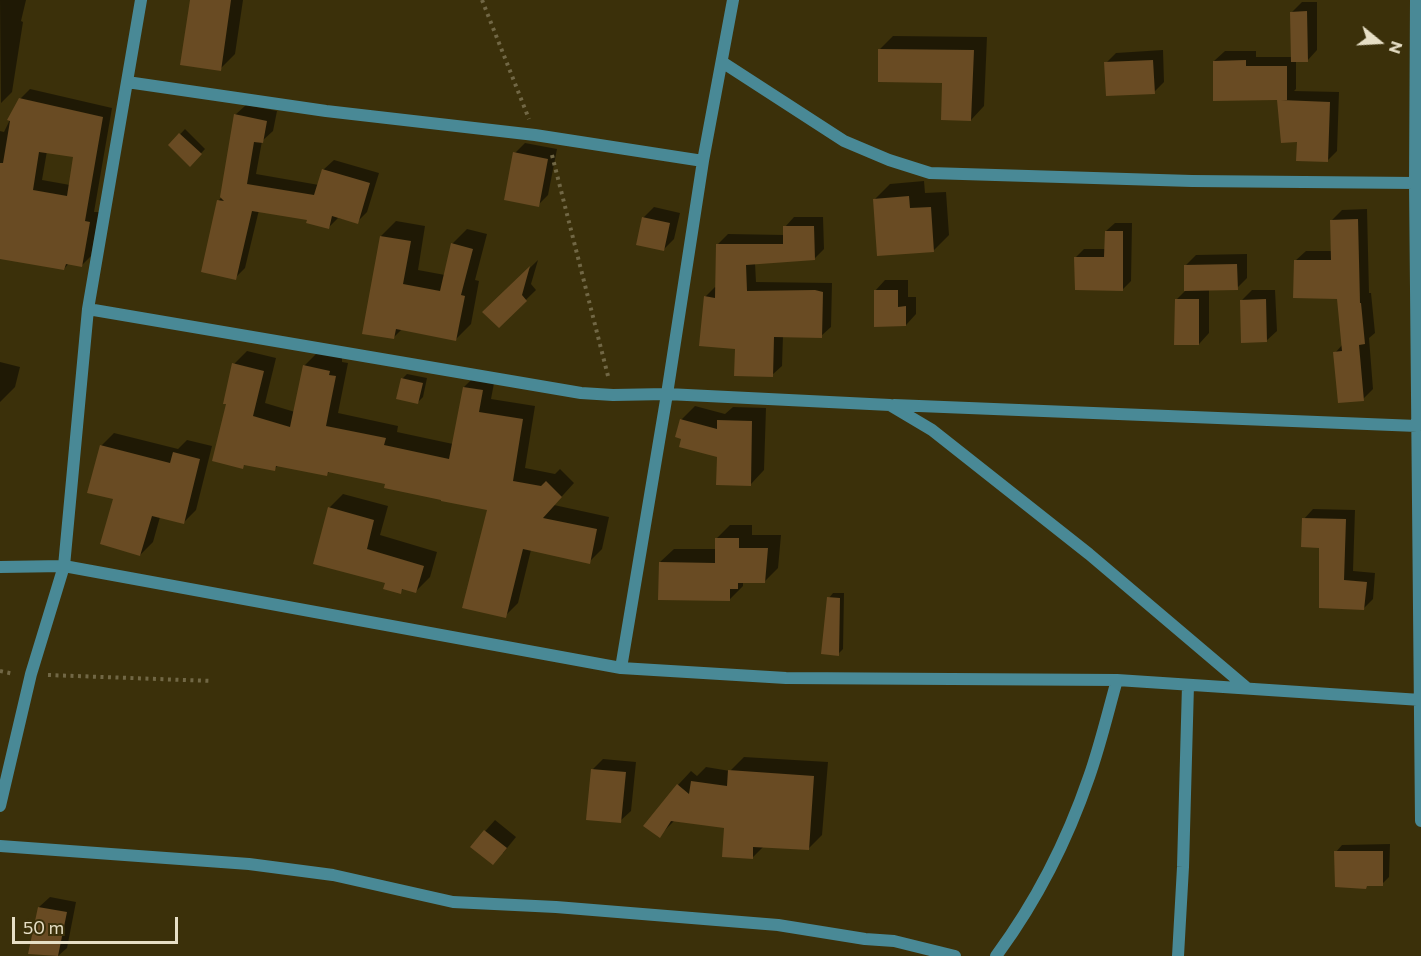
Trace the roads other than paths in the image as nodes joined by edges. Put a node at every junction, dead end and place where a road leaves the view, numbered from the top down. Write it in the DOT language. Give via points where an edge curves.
graph roads {
  1 [pos="141,0"];
  2 [pos="733,0"];
  3 [pos="1416,0"];
  4 [pos="722,62"];
  5 [pos="127,82"];
  6 [pos="703,161"];
  7 [pos="1415,183"];
  8 [pos="88,309"];
  9 [pos="667,394"];
  10 [pos="890,405"];
  11 [pos="1417,426"];
  12 [pos="64,566"];
  13 [pos="0,567"];
  14 [pos="621,668"];
  15 [pos="1117,680"];
  16 [pos="1188,685"];
  17 [pos="1247,688"];
  18 [pos="1421,700"];
  19 [pos="0,806"];
  20 [pos="1421,821"];
  21 [pos="0,846"];
  22 [pos="955,956"];
  23 [pos="996,956"];
  24 [pos="1178,956"];
  1 -- 5 [label="street"];
  2 -- 4 [label="street"];
  3 -- 7 [label="street"];
  4 -- 6 [label="street"];
  4 -- 7 [label="street" via="844,141 930,173"];
  5 -- 6 [label="street"];
  5 -- 8 [label="street"];
  6 -- 9 [label="street"];
  7 -- 11 [label="street"];
  8 -- 9 [label="street" via="581,393"];
  8 -- 12 [label="street"];
  9 -- 10 [label="street"];
  9 -- 14 [label="street"];
  10 -- 11 [label="street"];
  10 -- 17 [label="street" via="932,430 1089,554"];
  11 -- 18 [label="street"];
  12 -- 13 [label="street"];
  12 -- 14 [label="street"];
  12 -- 19 [label="street" via="32,674"];
  14 -- 15 [label="street" via="786,678"];
  15 -- 16 [label="street"];
  15 -- 23 [label="street" via="1089,777 1059,852 1019,925"];
  16 -- 17 [label="street"];
  16 -- 24 [label="street"];
  17 -- 18 [label="street"];
  18 -- 20 [label="street"];
  21 -- 22 [label="street" via="249,864 333,875 453,902 778,925 894,941"];
}
